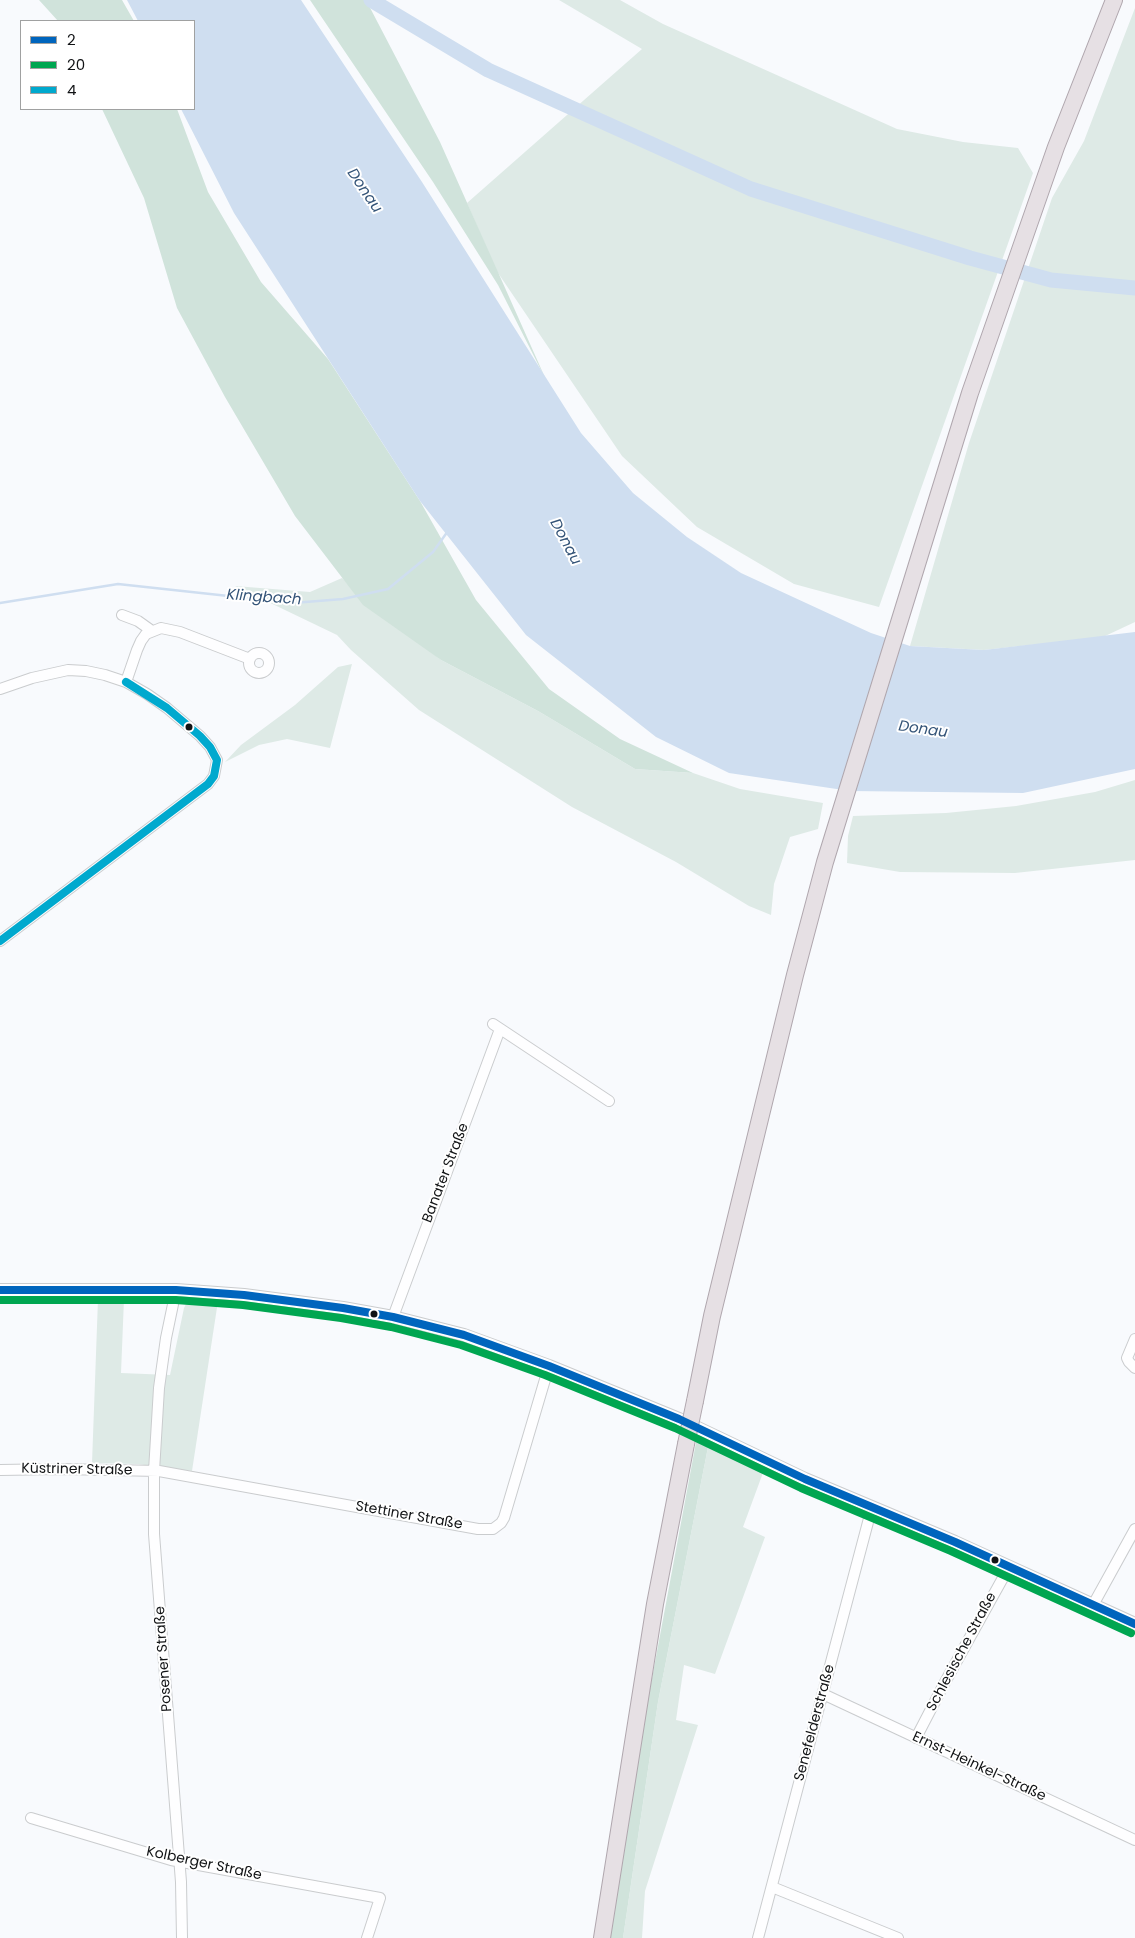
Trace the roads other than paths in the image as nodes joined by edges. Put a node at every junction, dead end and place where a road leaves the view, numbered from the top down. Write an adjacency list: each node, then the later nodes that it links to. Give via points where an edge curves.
1 (1114, 0): 30 (highway, bridge, via 1056,147 964,412 825,862 794,975 686,1444 655,1604)
2 (122, 615): 3 (street)
3 (152, 631): 4 (street, via 161,628 180,632); 5 (street, via 146,634 137,650)
4 (250, 659)
5 (126, 682): 6 (street, via 105,675 68,670); 7 (street, via 167,708 200,736 217,760 214,776 208,784)
6 (0, 689)
7 (0, 941)
8 (609, 1102): 11 (street, Banater Straße, via 496,1026)
9 (0, 1290): 10 (street)
10 (176, 1290): 11 (street, via 300,1302); 16 (street, Posener Straße, via 159,1388)
11 (393, 1317): 13 (street, via 464,1335)
12 (1135, 1338): 14 (street, via 1127,1358)
13 (549, 1366): 16 (street, Stettiner Straße, via 504,1518 493,1529 478,1529); 17 (street, via 680,1419 804,1479)
14 (1135, 1368)
15 (0, 1470): 16 (street, Küstriner Straße)
16 (154, 1471): 26 (street, Posener Straße, via 154,1534)
17 (872, 1507): 19 (street); 22 (street, Senefelderstraße)
18 (1135, 1529): 20 (street)
19 (1009, 1567): 20 (street); 23 (street, Schlesische Straße)
20 (1093, 1605): 21 (street)
21 (1135, 1624)
22 (823, 1694): 23 (street, Ernst-Heinkel-Straße); 27 (street, Senefelderstraße)
23 (916, 1738): 25 (street, Ernst-Heinkel-Straße)
24 (31, 1818): 26 (street, Kolberger Straße)
25 (1135, 1840)
26 (179, 1862): 28 (street, Posener Straße); 29 (street, Kolberger Straße, via 380,1898)
27 (772, 1887): 31 (street, Senefelderstraße); 32 (street)
28 (182, 1938)
29 (366, 1938)
30 (602, 1938)
31 (758, 1938)
32 (898, 1938)

